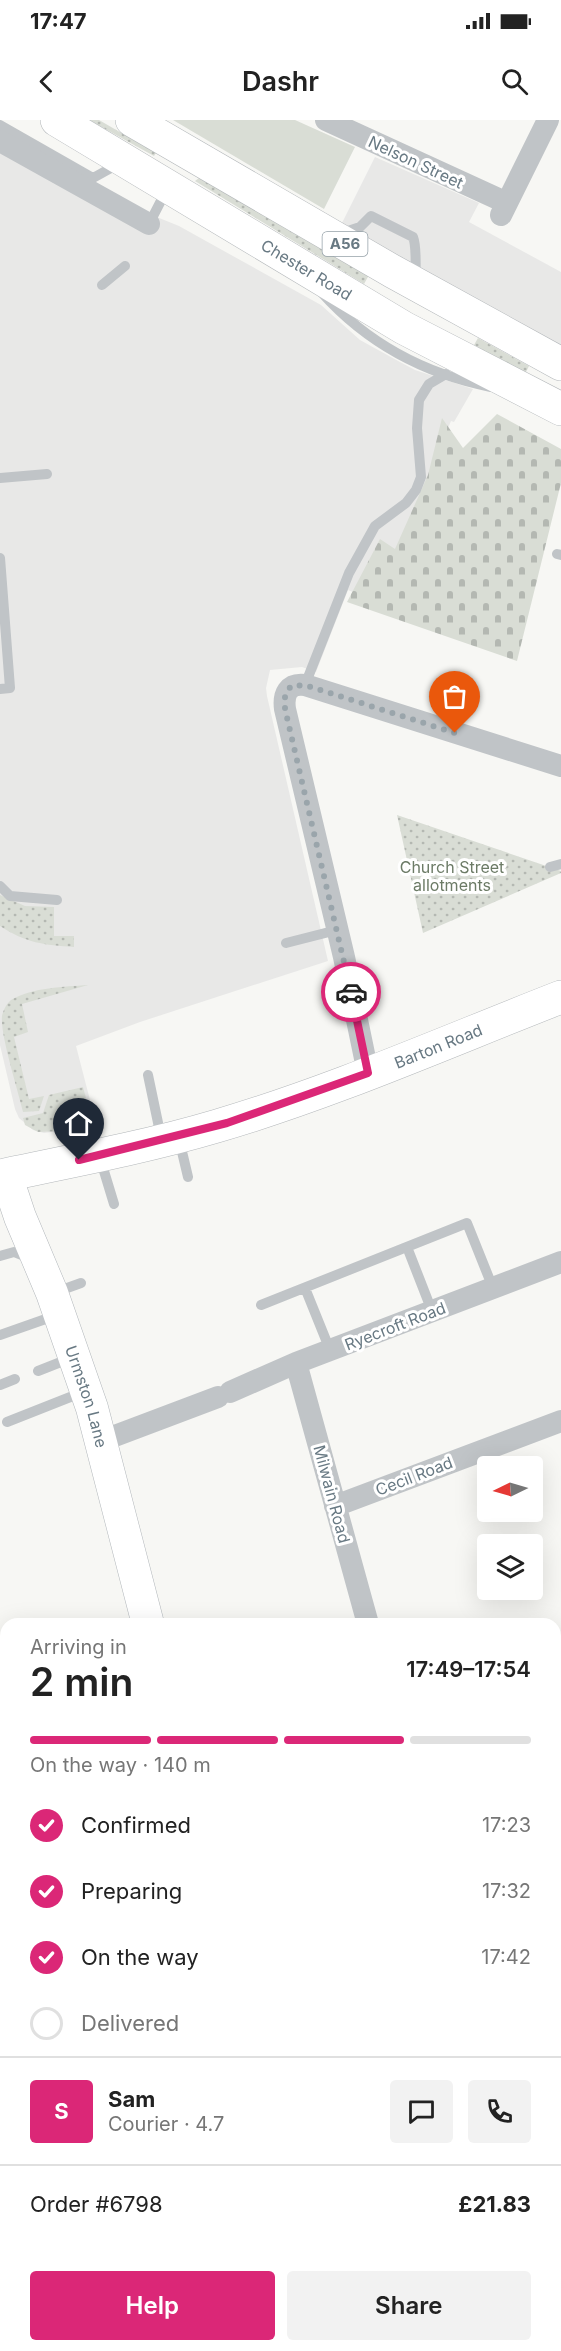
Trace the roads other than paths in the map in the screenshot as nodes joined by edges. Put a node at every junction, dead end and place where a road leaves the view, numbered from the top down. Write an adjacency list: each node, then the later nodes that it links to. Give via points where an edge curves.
1 (57, 120): 7 (main road, Chester Road / A56)
2 (132, 120): 10 (main road, A56)
3 (326, 120): 4 (street, Nelson Street, via 503,210)
4 (548, 120)
5 (0, 125): 7 (lane, via 93,178)
6 (0, 141): 9 (street)
7 (125, 160): 8 (main road, Chester Road / A56)
8 (169, 185): 9 (lane); 11 (main road, Chester Road / A56)
9 (149, 224)
10 (330, 236): 14 (main road, A56); 14 (lane, via 352,231 374,216 413,237)
11 (295, 264): 16 (lane, via 356,327 392,351); 17 (main road, Chester Road / A56, via 404,328)
12 (125, 266): 13 (lane)
13 (102, 285)
14 (418, 285): 15 (main road, A56)
15 (561, 364)
16 (446, 374): 17 (lane); 21 (lane, via 429,384 419,400 421,477 416,490 406,503 375,526 349,573)
17 (547, 402)
18 (47, 474): 19 (lane)
19 (0, 478)
20 (0, 558): 22 (lane, via 10,688)
21 (305, 685): 23 (street); 26 (street, via 287,689 285,709)
22 (0, 689)
23 (561, 766)
24 (0, 886): 25 (lane, via 10,896)
25 (57, 900)
26 (337, 930): 27 (lane); 29 (street)
27 (286, 944)
28 (561, 997): 29 (main road, Barton Road)
29 (368, 1073): 31 (main road, Barton Road, via 228,1128)
30 (148, 1075): 31 (lane)
31 (170, 1138): 32 (main road, Barton Road); 34 (lane)
32 (99, 1155): 33 (main road, Barton Road); 35 (lane)
33 (2, 1171): 39 (main road, Urmston Lane)
34 (188, 1177)
35 (114, 1204)
36 (407, 1247): 40 (lane); 41 (lane, via 468,1222); 44 (lane)
37 (0, 1256): 39 (lane, via 14,1252)
38 (561, 1262): 41 (street, Ryecroft Road)
39 (40, 1263): 42 (main road, Urmston Lane)
40 (305, 1288): 43 (lane); 46 (lane)
41 (493, 1288): 44 (street, Ryecroft Road)
42 (64, 1297): 45 (lane); 47 (main road, Urmston Lane)
43 (261, 1305)
44 (432, 1311): 46 (street, Ryecroft Road)
45 (0, 1335)
46 (330, 1350): 48 (street, Ryecroft Road)
47 (74, 1357): 49 (lane); 52 (main road, Urmston Lane)
48 (296, 1363): 55 (street, Ryecroft Road, via 112,1437); 56 (street, Milwain Road)
49 (38, 1371)
50 (15, 1379): 51 (lane)
51 (0, 1385)
52 (86, 1391): 54 (lane); 55 (main road, Urmston Lane)
53 (561, 1420): 56 (street, Cecil Road)
54 (7, 1422)
55 (100, 1438): 57 (main road, Urmston Lane)
56 (335, 1506): 58 (street, Milwain Road)
57 (146, 1618)
58 (366, 1618)

